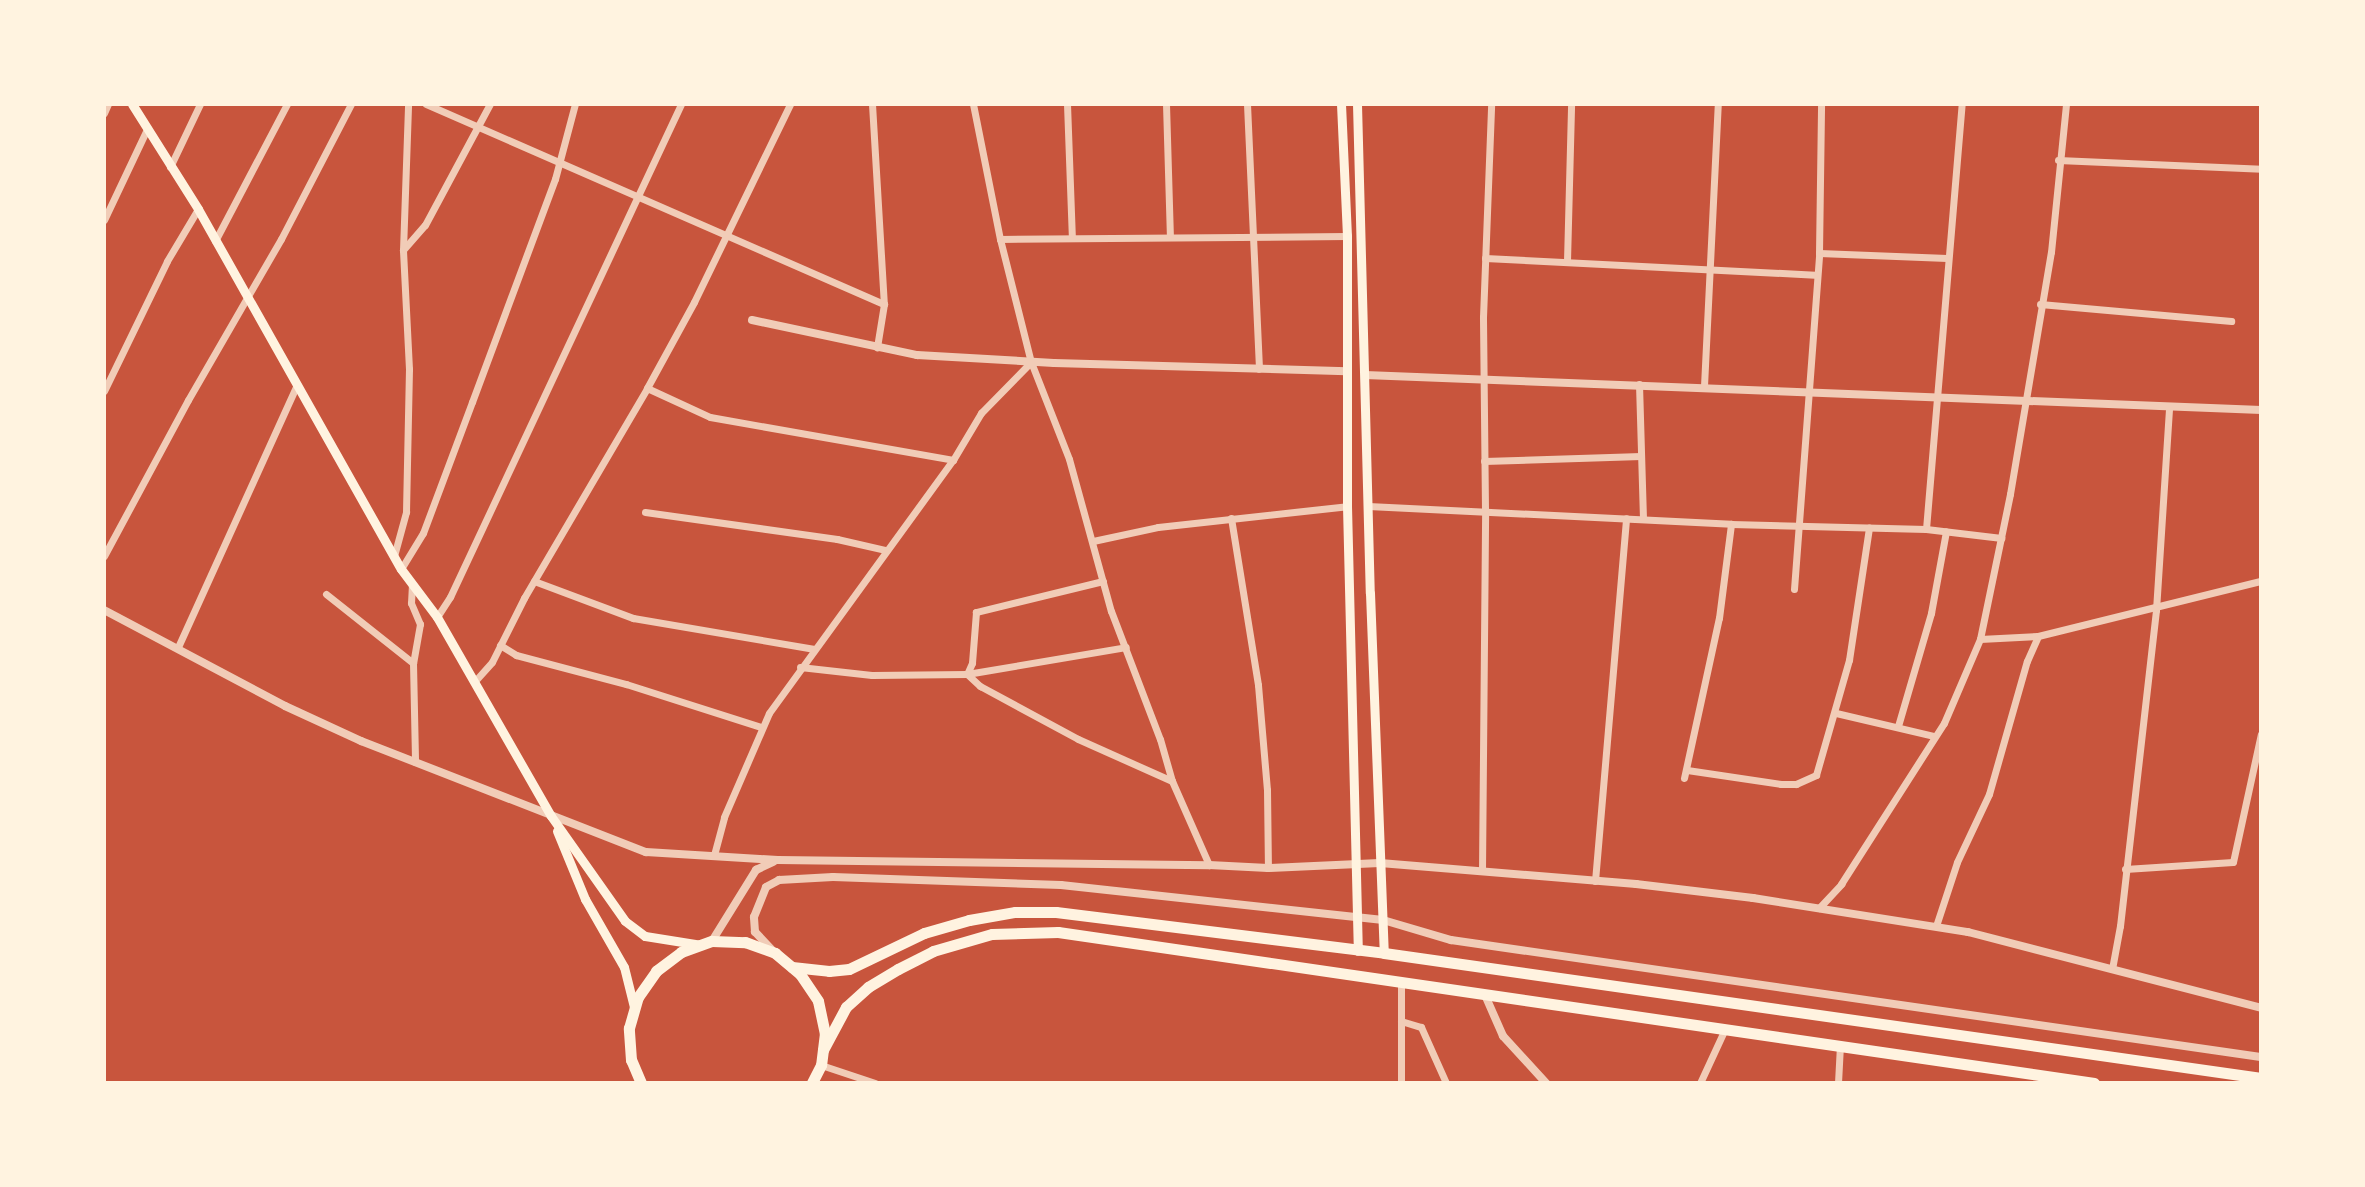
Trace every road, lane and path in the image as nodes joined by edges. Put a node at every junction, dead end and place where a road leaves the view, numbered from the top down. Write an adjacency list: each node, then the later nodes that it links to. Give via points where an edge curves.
1 (108, 104): 25 (street)
2 (132, 104): 27 (main road)
3 (200, 104): 30 (street)
4 (287, 104): 41 (street)
5 (351, 104): 49 (street)
6 (408, 104): 42 (street)
7 (426, 104): 26 (street)
8 (490, 104): 26 (street)
9 (575, 104): 28 (street)
10 (681, 104): 32 (street)
11 (790, 104): 35 (street)
12 (872, 104): 50 (street)
13 (973, 104): 40 (street)
14 (1067, 104): 39 (street)
15 (1166, 104): 36 (street)
16 (1247, 104): 37 (street)
17 (1341, 104): 38 (main road)
18 (1357, 104): 58 (main road)
19 (1491, 104): 44 (street)
20 (1571, 104): 46 (street)
21 (1718, 104): 47 (street)
22 (1821, 104): 43 (street)
23 (1962, 104): 45 (street)
24 (2066, 104): 29 (street)
25 (104, 113)
26 (477, 126): 28 (street); 42 (street, via 425,225)
27 (147, 129): 30 (main road); 34 (street)
28 (560, 160): 32 (street); 90 (street, via 423,533)
29 (2058, 160): 31 (street); 51 (street, via 2051,252)
30 (170, 168): 33 (main road)
31 (2261, 169)
32 (639, 197): 35 (street); 99 (street)
33 (198, 209): 41 (main road); 65 (street)
34 (104, 220)
35 (725, 235): 50 (street); 63 (street)
36 (1170, 236): 37 (street); 39 (street)
37 (1255, 236): 38 (street); 56 (street)
38 (1347, 236): 57 (main road)
39 (1072, 238): 40 (street)
40 (1000, 239): 55 (street)
41 (215, 241): 49 (main road)
42 (403, 250): 89 (street, via 409,369 406,512)
43 (1819, 253): 45 (street); 48 (street)
44 (1485, 258): 46 (street); 59 (street)
45 (1947, 258): 66 (street)
46 (1567, 261): 47 (street)
47 (1713, 268): 48 (street); 61 (street)
48 (1815, 275): 64 (street)
49 (245, 298): 62 (main road); 88 (street)
50 (884, 304): 54 (street)
51 (2040, 304): 53 (street); 67 (street)
52 (752, 320): 54 (street)
53 (2231, 321)
54 (877, 347): 55 (street, via 917,355)
55 (1031, 362): 56 (street); 71 (street, via 981,413); 86 (street, via 1069,459)
56 (1259, 369): 57 (street)
57 (1347, 371): 73 (main road)
58 (1365, 375): 59 (street); 74 (main road)
59 (1483, 380): 60 (street); 72 (street)
60 (1639, 384): 61 (street); 70 (street)
61 (1704, 386): 64 (street)
62 (296, 387): 89 (main road); 103 (street)
63 (647, 388): 71 (street, via 710,417); 91 (street)
64 (1809, 390): 66 (street); 81 (street)
65 (104, 391)
66 (1937, 395): 67 (street); 83 (street)
67 (2025, 403): 68 (street); 85 (street)
68 (2169, 407): 69 (street); 98 (street)
69 (2261, 410)
70 (1641, 456): 72 (street); 79 (street)
71 (953, 460): 87 (street)
72 (1484, 461): 75 (street)
73 (1347, 506): 77 (street); 121 (main road)
74 (1368, 506): 75 (street); 120 (main road)
75 (1485, 510): 78 (street); 125 (street)
76 (645, 512): 87 (street)
77 (1231, 518): 86 (street); 123 (street, via 1258,685)
78 (1626, 518): 79 (street); 126 (street)
79 (1643, 519): 80 (street)
80 (1731, 524): 81 (street); 110 (street, via 1719,618 1686,774 1781,784 1806,781 1816,775)
81 (1798, 525): 82 (street); 95 (street)
82 (1869, 527): 83 (street); 110 (street)
83 (1926, 529): 84 (street)
84 (1946, 531): 85 (street); 111 (street, via 1931,613)
85 (2001, 538): 101 (street)
86 (1093, 541): 92 (street)
87 (885, 550): 105 (street)
88 (104, 556)
89 (394, 556): 90 (main road)
90 (401, 569): 94 (main road)
91 (534, 581): 102 (street); 105 (street, via 633,618)
92 (1103, 581): 104 (street); 108 (street, via 976,612)
93 (2261, 581): 98 (street)
94 (412, 584): 99 (main road); 106 (street, via 411,603 420,624)
95 (1794, 589)
96 (326, 594): 106 (street)
97 (104, 610): 103 (street)
98 (2156, 610): 100 (street); 124 (street)
99 (437, 617): 109 (main road)
100 (2038, 636): 101 (street); 130 (street, via 1989,794 1957,862)
101 (1980, 639): 114 (street)
102 (500, 645): 109 (street); 112 (street, via 516,655)
103 (178, 647): 115 (street, via 285,706)
104 (1126, 647): 108 (street); 116 (street)
105 (814, 649): 107 (street)
106 (413, 663): 115 (street)
107 (800, 667): 108 (street, via 872,675); 112 (street)
108 (967, 674): 116 (street, via 1078,739)
109 (475, 681): 117 (main road)
110 (1836, 713): 111 (street)
111 (1898, 726): 114 (street)
112 (761, 727): 118 (street)
113 (2261, 734): 124 (street, via 2233,862)
114 (1934, 736): 127 (street, via 1841,884)
115 (415, 762): 117 (street)
116 (1172, 781): 122 (street)
117 (551, 816): 118 (street, via 646,852); 131 (main road, via 625,921 645,936); 140 (main road, via 585,899 624,967)
118 (714, 855): 119 (street)
119 (778, 860): 122 (street); 131 (street, via 756,870)
120 (1380, 863): 121 (street); 125 (street); 129 (main road)
121 (1358, 864): 123 (street); 128 (main road)
122 (1209, 865): 123 (street)
123 (1268, 868)
124 (2125, 869): 136 (street)
125 (1482, 871): 126 (street)
126 (1595, 881): 127 (street)
127 (1819, 908): 130 (street)
128 (1357, 918): 129 (street); 132 (main road); 133 (street, via 1061,885 797,878 766,887 759,901 755,932)
129 (1383, 920): 134 (main road); 145 (street, via 1466,942)
130 (1936, 926): 136 (street)
131 (707, 943): 133 (highway, via 745,942); 140 (highway, via 681,952 656,971)
132 (1358, 951): 134 (highway); 135 (highway, via 1056,912 1015,912 924,933 849,969)
133 (775, 953): 135 (highway)
134 (1384, 953): 147 (highway)
135 (792, 967): 144 (highway, via 818,1001)
136 (2112, 969): 139 (street)
137 (1401, 982): 138 (highway); 141 (street); 144 (highway, via 1058,932 992,934 933,951 868,987 846,1007)
138 (1485, 995): 142 (highway); 153 (street, via 1503,1036)
139 (2261, 1008)
140 (634, 1011): 148 (highway, via 631,1060)
141 (1401, 1021): 151 (street); 152 (street, via 1421,1027)
142 (1725, 1029): 143 (highway); 154 (street)
143 (1840, 1047): 155 (street); 156 (highway)
144 (823, 1050): 146 (highway)
145 (2261, 1057)
146 (821, 1065): 149 (highway); 150 (street)
147 (2261, 1078)
148 (640, 1082)
149 (812, 1083)
150 (875, 1083)
151 (1401, 1083)
152 (1446, 1083)
153 (1546, 1083)
154 (1700, 1083)
155 (1838, 1083)
156 (2094, 1083)

